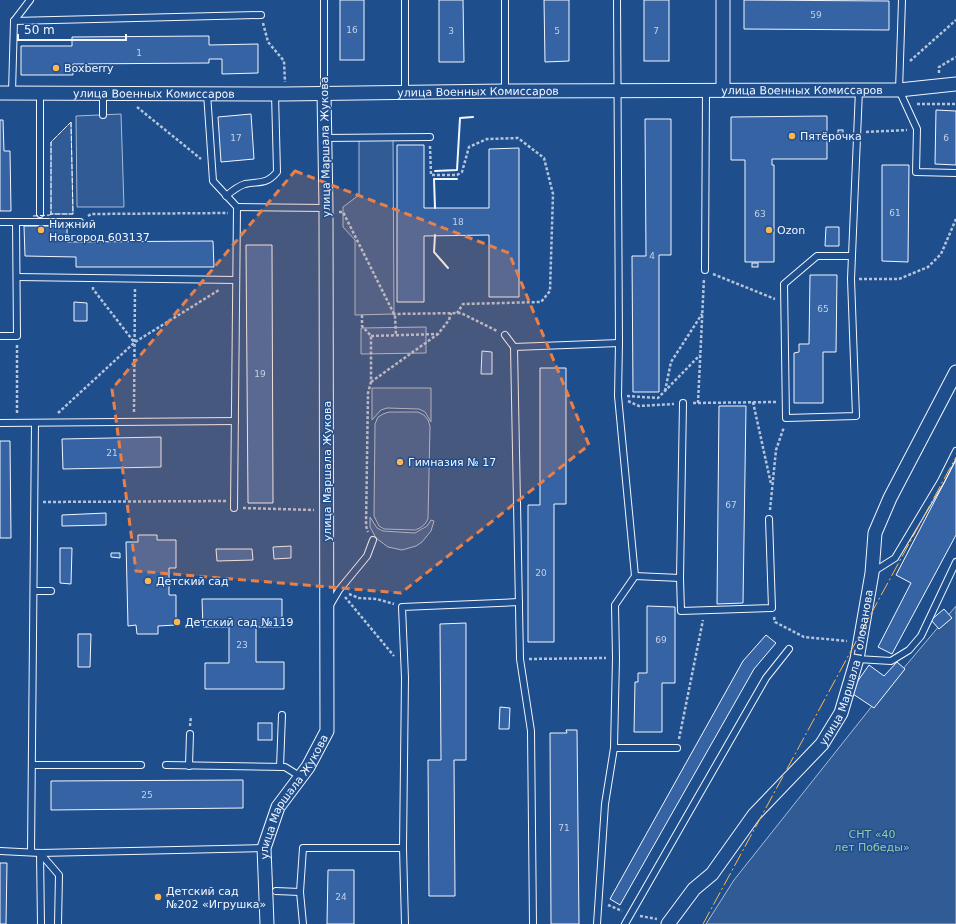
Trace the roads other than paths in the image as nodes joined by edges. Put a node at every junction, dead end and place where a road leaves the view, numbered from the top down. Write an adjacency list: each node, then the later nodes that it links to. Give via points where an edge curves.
1 (30, 0): 9 (lane)
2 (324, 0): 23 (lane, улица Маршала Жукова)
3 (404, 0): 17 (lane)
4 (505, 0): 14 (lane)
5 (617, 0): 15 (lane)
6 (723, 0): 11 (street)
7 (902, 0): 13 (lane)
8 (261, 15): 9 (lane)
9 (14, 21): 18 (lane)
10 (956, 84): 13 (street, улица Военных Комиссаров)
11 (723, 90): 12 (street, улица Военных Комиссаров); 16 (street, улица Военных Комиссаров)
12 (859, 90): 13 (street, улица Военных Комиссаров); 35 (lane)
13 (899, 90): 27 (lane, via 916,129 916,172)
14 (505, 91): 15 (street, улица Военных Комиссаров); 17 (street, улица Военных Комиссаров)
15 (619, 91): 16 (street, улица Военных Комиссаров); 41 (lane)
16 (706, 91): 36 (lane)
17 (405, 92): 23 (street, улица Военных Комиссаров)
18 (6, 93): 19 (street, улица Военных Комиссаров)
19 (40, 93): 20 (street, улица Военных Комиссаров); 31 (lane)
20 (103, 93): 21 (street, улица Военных Комиссаров); 24 (lane)
21 (207, 93): 22 (street, улица Военных Комиссаров); 28 (lane, via 213,181)
22 (280, 94): 23 (street, улица Военных Комиссаров); 28 (lane, via 277,172 271,179 244,184)
23 (324, 94): 26 (street, улица Маршала Жукова)
24 (103, 115)
25 (430, 137): 26 (lane)
26 (325, 138): 30 (street, улица Маршала Жукова)
27 (956, 173)
28 (226, 196): 29 (lane)
29 (237, 210): 30 (lane); 38 (lane)
30 (326, 210): 59 (street, улица Маршала Жукова)
31 (40, 214)
32 (0, 222): 33 (lane)
33 (16, 222): 34 (lane); 37 (lane)
34 (80, 222)
35 (852, 256): 35 (lane, via 817,256 784,284 786,418 856,416)
36 (705, 270)
37 (17, 277): 38 (lane); 40 (lane, via 17,336)
38 (236, 280): 45 (lane)
39 (505, 335): 42 (lane)
40 (0, 336)
41 (619, 343): 42 (lane); 54 (lane, via 618,396)
42 (514, 347): 58 (lane)
43 (956, 372): 53 (street, улица Маршала Голованова, via 890,498 875,533)
44 (683, 403): 55 (lane)
45 (235, 421): 46 (lane); 49 (lane)
46 (35, 423): 47 (lane); 57 (lane)
47 (0, 424)
48 (956, 451): 53 (lane, via 895,558)
49 (234, 508)
50 (769, 519): 55 (lane, via 772,608 681,611)
51 (373, 540): 59 (lane, via 367,556)
52 (956, 562): 61 (lane, via 921,636 909,650 891,661)
53 (872, 573): 61 (street, улица Маршала Голованова)
54 (635, 576): 55 (lane); 64 (lane, via 615,605)
55 (680, 578)
56 (51, 590): 57 (lane)
57 (34, 591): 66 (lane)
58 (518, 602): 73 (lane, via 402,606 405,678); 85 (lane, via 520,659 531,731)
59 (327, 610): 71 (street, улица Маршала Жукова, via 327,731)
60 (789, 649): 87 (lane, via 766,678)
61 (857, 659): 79 (street, улица Маршала Голованова, via 841,713 822,744 754,815 712,874 694,889)
62 (282, 715): 70 (lane)
63 (190, 734): 69 (lane)
64 (614, 748): 65 (lane); 86 (lane, via 605,804)
65 (677, 748)
66 (32, 765): 67 (lane); 75 (lane)
67 (142, 765)
68 (166, 765): 69 (lane)
69 (189, 766): 70 (lane)
70 (280, 767): 71 (lane, via 285,767)
71 (300, 777): 72 (street, улица Маршала Жукова, via 278,807)
72 (264, 848): 76 (lane); 82 (street, улица Маршала Жукова)
73 (403, 848): 78 (lane, via 303,848); 84 (lane)
74 (0, 850): 75 (lane)
75 (31, 852): 76 (lane)
76 (40, 853): 80 (lane); 81 (lane, via 59,875)
77 (276, 891): 78 (lane)
78 (300, 892): 83 (lane)
79 (669, 923)
80 (41, 924)
81 (58, 924)
82 (267, 924)
83 (303, 924)
84 (405, 924)
85 (533, 924)
86 (597, 924)
87 (625, 924)

